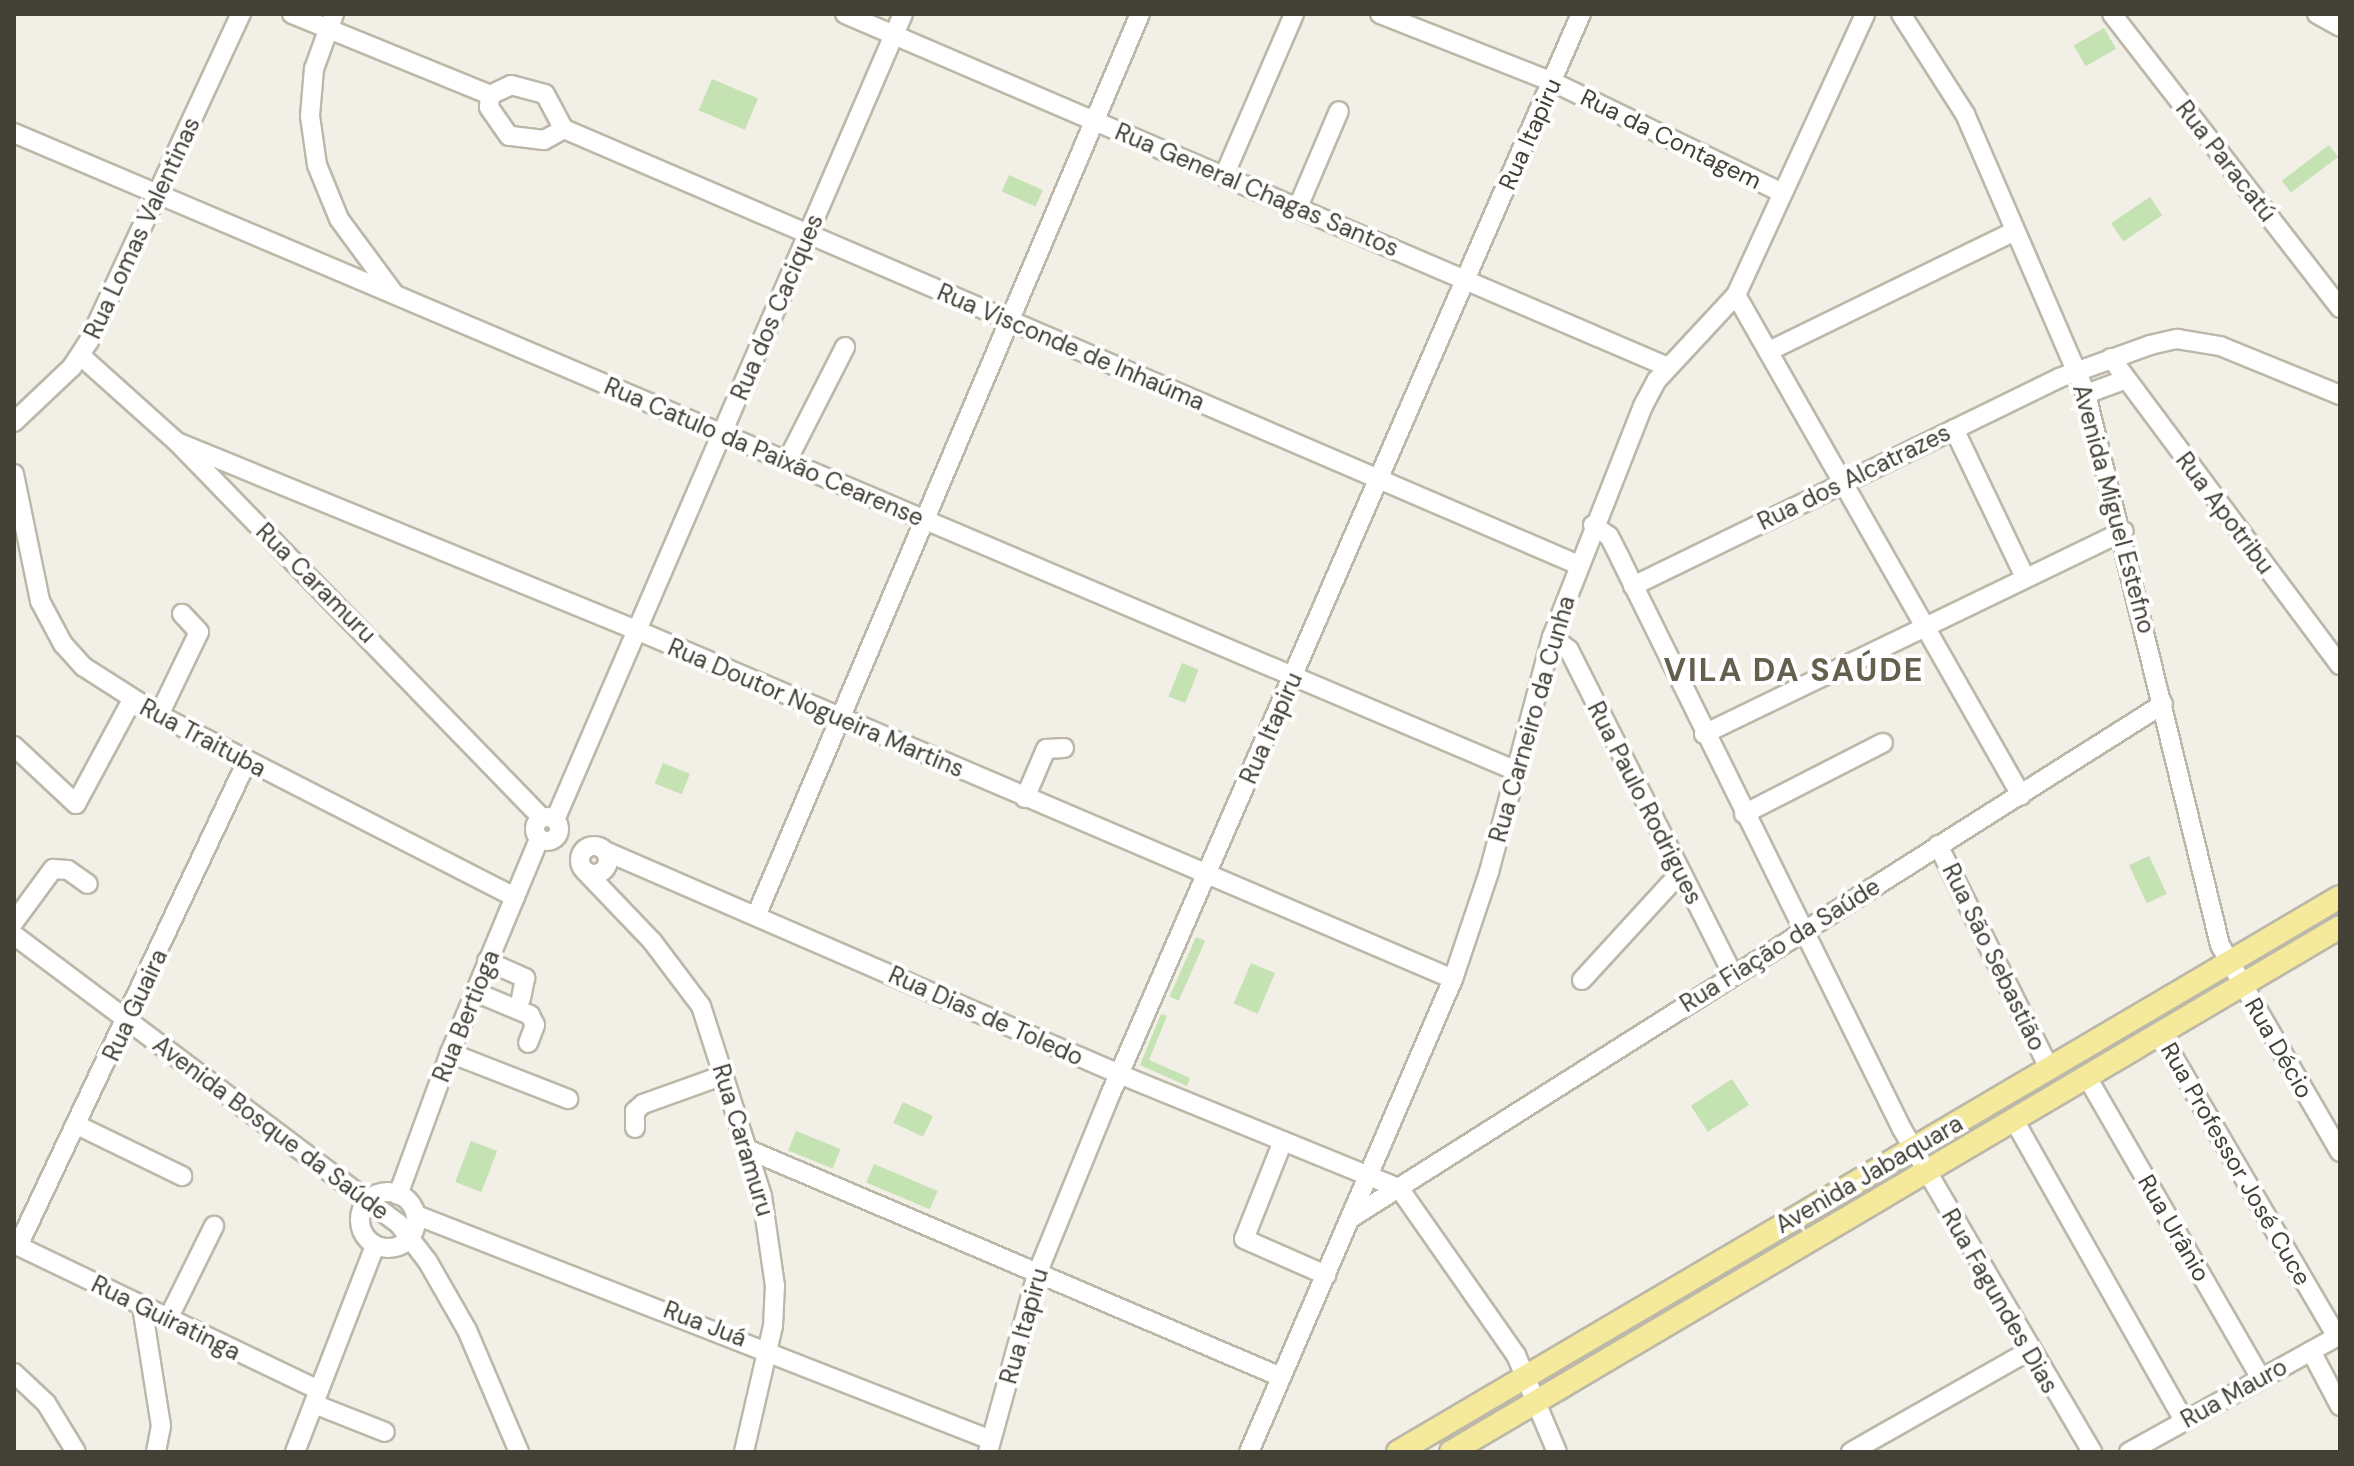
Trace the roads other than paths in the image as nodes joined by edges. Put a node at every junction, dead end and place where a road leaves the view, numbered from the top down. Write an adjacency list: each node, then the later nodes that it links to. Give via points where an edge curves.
1 (241, 14): 24 (street, Rua Lomas Valentinas)
2 (292, 14): 13 (street)
3 (845, 14): 15 (street, Rua General Chagas Santos)
4 (903, 14): 15 (street, Rua dos Caciques)
5 (1140, 14): 19 (street)
6 (1294, 14): 22 (street)
7 (1380, 14): 16 (street, Rua da Contagem)
8 (1581, 14): 16 (street, Rua Itapiru)
9 (1865, 14): 23 (street, Rua Carneiro da Cunha)
10 (1901, 14): 26 (street, Avenida Miguel Estefno, via 1952,88)
11 (2112, 14): 31 (street, Rua Paracatú)
12 (2319, 14): 14 (street)
13 (330, 21): 17 (street); 29 (street, via 311,92 317,165 339,219)
14 (2340, 27)
15 (894, 35): 19 (street, Rua General Chagas Santos); 27 (street, Rua dos Caciques)
16 (1553, 82): 23 (street, Rua da Contagem); 28 (street, Rua Itapiru)
17 (490, 95): 20 (street, via 499,88 528,86 554,106); 20 (street, via 495,122 509,136 544,140)
18 (1339, 111): 25 (street)
19 (1093, 120): 22 (street, Rua General Chagas Santos); 32 (street)
20 (564, 129): 27 (street, Rua Visconde de Inhaúma)
21 (14, 133): 24 (street, Rua Catulo da Paixão Cearense)
22 (1224, 176): 25 (street, Rua General Chagas Santos)
23 (1783, 193): 30 (street, Rua Carneiro da Cunha)
24 (158, 195): 29 (street, Rua Catulo da Paixão Cearense); 35 (street, Rua Lomas Valentinas)
25 (1298, 207): 28 (street, Rua General Chagas Santos)
26 (2015, 231): 34 (street); 38 (street, Avenida Miguel Estefno)
27 (807, 235): 32 (street, Rua Visconde de Inhaúma); 44 (street, Rua dos Caciques)
28 (1466, 279): 37 (street, Rua General Chagas Santos); 48 (street, Rua Itapiru)
29 (395, 295): 44 (street, Rua Catulo da Paixão Cearense)
30 (1736, 295): 34 (street); 37 (street, Rua Carneiro da Cunha)
31 (2340, 308)
32 (1007, 320): 48 (street, Rua Visconde de Inhaúma); 50 (street)
33 (845, 347): 46 (street)
34 (1769, 351): 49 (street)
35 (81, 356): 42 (street, Rua Lomas Valentinas); 45 (street, Rua Caramuru)
36 (2111, 358): 38 (street, Rua dos Alcatrazes); 39 (street, Rua Apotribu); 41 (street, Rua dos Alcatrazes, via 2177,339 2199,340)
37 (1668, 367): 51 (street, Rua Carneiro da Cunha, via 1643,406)
38 (2077, 371): 40 (street, Avenida Miguel Estefno); 43 (street, Rua dos Alcatrazes)
39 (2124, 380): 40 (street); 60 (street, Rua Apotribu)
40 (2086, 394): 52 (street, Avenida Miguel Estefno)
41 (2340, 395)
42 (14, 422)
43 (1954, 429): 49 (street, Rua dos Alcatrazes); 54 (street)
44 (722, 434): 46 (street, Rua Catulo da Paixão Cearense); 58 (street, Rua dos Caciques)
45 (177, 442): 58 (street, Rua Doutor Nogueira Martins); 75 (street, Rua Caramuru)
46 (787, 461): 50 (street, Rua Catulo da Paixão Cearense)
47 (14, 474): 62 (street, Rua Traituba, via 32,577 52,627 84,667)
48 (1380, 479): 53 (street, Rua Visconde de Inhaúma); 61 (street, Rua Itapiru)
49 (1845, 481): 55 (street, Rua dos Alcatrazes); 57 (street)
50 (923, 519): 61 (street, Rua Catulo da Paixão Cearense); 65 (street)
51 (1593, 525): 53 (street, Rua Carneiro da Cunha); 55 (street, Rua Fagundes Dias, via 1609,536)
52 (2123, 531): 54 (street); 63 (street, Avenida Miguel Estefno)
53 (1579, 565): 59 (street, Rua Carneiro da Cunha)
54 (2024, 575): 57 (street)
55 (1633, 586): 66 (street, Rua Fagundes Dias)
56 (182, 614): 64 (street, via 197,626 199,636)
57 (1927, 623): 66 (street); 72 (street)
58 (641, 632): 65 (street, Rua Doutor Nogueira Martins); 75 (street, Rua dos Caciques)
59 (1552, 637): 71 (street, Rua Carneiro da Cunha); 79 (street, Rua Paulo Rodrigues, via 1569,650)
60 (2340, 665)
61 (1293, 677): 71 (street, Rua Catulo da Paixão Cearense); 80 (street, Rua Itapiru)
62 (132, 700): 64 (street, Rua Traituba); 68 (street, via 76,804)
63 (2163, 704): 72 (street, Rua Fiação da Saúde); 90 (street, Avenida Miguel Estefno, via 2220,945)
64 (159, 715): 70 (street, Rua Traituba)
65 (839, 721): 73 (street, Rua Doutor Nogueira Martins); 84 (street)
66 (1704, 734): 74 (street, Rua Fagundes Dias)
67 (1883, 743): 74 (street)
68 (14, 746)
69 (1064, 748): 73 (street, via 1046,749)
70 (247, 761): 82 (street, Rua Traituba); 97 (street, Rua Guaira)
71 (1514, 770): 92 (street, Rua Carneiro da Cunha, via 1489,872)
72 (2021, 795): 76 (street, Rua Fiação da Saúde)
73 (1025, 798): 80 (street, Rua Doutor Nogueira Martins)
74 (1744, 814): 87 (street, Rua Fagundes Dias)
75 (550, 829): 77 (street, Rua Dias de Toledo); 78 (street, Rua Caramuru); 82 (street, Rua Bertioga)
76 (1938, 845): 87 (street, Rua Fiação da Saúde); 101 (street, Rua São Sebastião)
77 (600, 849): 78 (street, via 604,870); 84 (street, Rua Dias de Toledo)
78 (582, 868): 103 (street, Rua Caramuru, via 692,991)
79 (1680, 873): 91 (street, Rua Paulo Rodrigues); 93 (street)
80 (1207, 875): 92 (street, Rua Doutor Nogueira Martins); 102 (street, Rua Itapiru)
81 (88, 884): 85 (street, via 68,870 53,869)
82 (515, 897): 89 (street, Rua Bertioga)
83 (2340, 897): 90 (main road, Avenida Jabaquara)
84 (756, 916): 102 (street, Rua Dias de Toledo)
85 (14, 922)
86 (2340, 927): 94 (main road, Avenida Jabaquara)
87 (1801, 931): 91 (street, Rua Fiação da Saúde); 111 (street, Rua Fagundes Dias)
88 (14, 935): 97 (street, Avenida Bosque da Saúde)
89 (487, 961): 95 (street, Rua Bertioga); 96 (street, via 525,978)
90 (2229, 962): 94 (street, Avenida Miguel Estefno); 101 (main road, Avenida Jabaquara)
91 (1733, 974): 116 (street, Rua Fiação da Saúde)
92 (1453, 979): 113 (street, Rua Carneiro da Cunha)
93 (1582, 980)
94 (2242, 985): 98 (main road, Avenida Jabaquara); 110 (street, Rua Décio)
95 (475, 992): 99 (street, via 533,1018); 100 (street, Rua Bertioga)
96 (521, 999)
97 (129, 1022): 107 (street, Rua Guaira); 118 (street, Avenida Bosque da Saúde)
98 (2160, 1034): 104 (main road, Avenida Jabaquara); 129 (street, Rua Professor José Cuce)
99 (528, 1043)
100 (450, 1053): 105 (street); 117 (street, Rua Bertioga)
101 (2049, 1068): 111 (main road, Avenida Jabaquara)
102 (1119, 1074): 109 (street, Rua Dias de Toledo); 125 (street, Rua Itapiru)
103 (724, 1075): 108 (street, via 643,1104 635,1111); 112 (street, Rua Caramuru)
104 (2087, 1077): 106 (main road, Avenida Jabaquara); 136 (street, Rua Urânio)
105 (568, 1099)
106 (2014, 1120): 114 (main road, Avenida Jabaquara); 140 (street)
107 (77, 1125): 115 (street); 123 (street, Rua Guaira)
108 (635, 1128)
109 (1283, 1141): 113 (street, Rua Dias de Toledo); 126 (street, via 1244,1239)
110 (2338, 1146)
111 (1912, 1148): 114 (street, Rua Fagundes Dias); 134 (main road, Avenida Jabaquara)
112 (747, 1149): 125 (street); 130 (street, Rua Caramuru, via 772,1251)
113 (1373, 1168): 116 (street, Rua Dias de Toledo); 120 (street, Rua Carneiro da Cunha)
114 (1926, 1172): 131 (street, Rua Fagundes Dias); 138 (main road, Avenida Jabaquara)
115 (182, 1176)
116 (1394, 1185): 120 (street, Rua Fiação da Saúde); 134 (street)
117 (398, 1195): 118 (street, via 384,1192); 119 (street)
118 (369, 1199): 122 (street, Avenida Bosque da Saúde); 124 (street, via 359,1222)
119 (416, 1215): 122 (street); 130 (street, Rua Juá)
120 (1351, 1218): 126 (street, Rua Carneiro da Cunha)
121 (214, 1226): 128 (street)
122 (411, 1237): 124 (street, via 394,1247); 146 (street, Avenida Bosque da Saúde, via 467,1330)
123 (16, 1245): 127 (street, Rua Guiratinga)
124 (375, 1246): 137 (street)
125 (1037, 1274): 135 (street); 142 (street, Rua Itapiru)
126 (1326, 1275): 135 (street, Rua Carneiro da Cunha)
127 (142, 1306): 128 (street, Rua Guiratinga); 144 (street, via 161,1426)
128 (168, 1319): 137 (street, Rua Guiratinga)
129 (2338, 1336): 132 (street, Rua Mauro)
130 (770, 1350): 142 (street, Rua Juá); 147 (street, Rua Caramuru)
131 (2029, 1351): 152 (street); 153 (street, Rua Fagundes Dias)
132 (2311, 1351): 136 (street, Rua Mauro); 139 (street)
133 (14, 1373): 143 (street, via 46,1403)
134 (1526, 1375): 138 (street); 149 (main road, Avenida Jabaquara)
135 (1281, 1377): 148 (street, Rua Carneiro da Cunha)
136 (2261, 1378): 140 (street, Rua Mauro)
137 (317, 1397): 141 (street, Rua Guiratinga); 145 (street)
138 (1534, 1403): 150 (main road, Avenida Jabaquara); 151 (street)
139 (2340, 1406)
140 (2184, 1421): 154 (street, Rua Mauro)
141 (385, 1432)
142 (990, 1446)
143 (76, 1452)
144 (156, 1452)
145 (295, 1452)
146 (519, 1452)
147 (744, 1452)
148 (1249, 1452)
149 (1398, 1452)
150 (1451, 1452)
151 (1557, 1452)
152 (1851, 1452)
153 (2092, 1452)
154 (2129, 1452)

